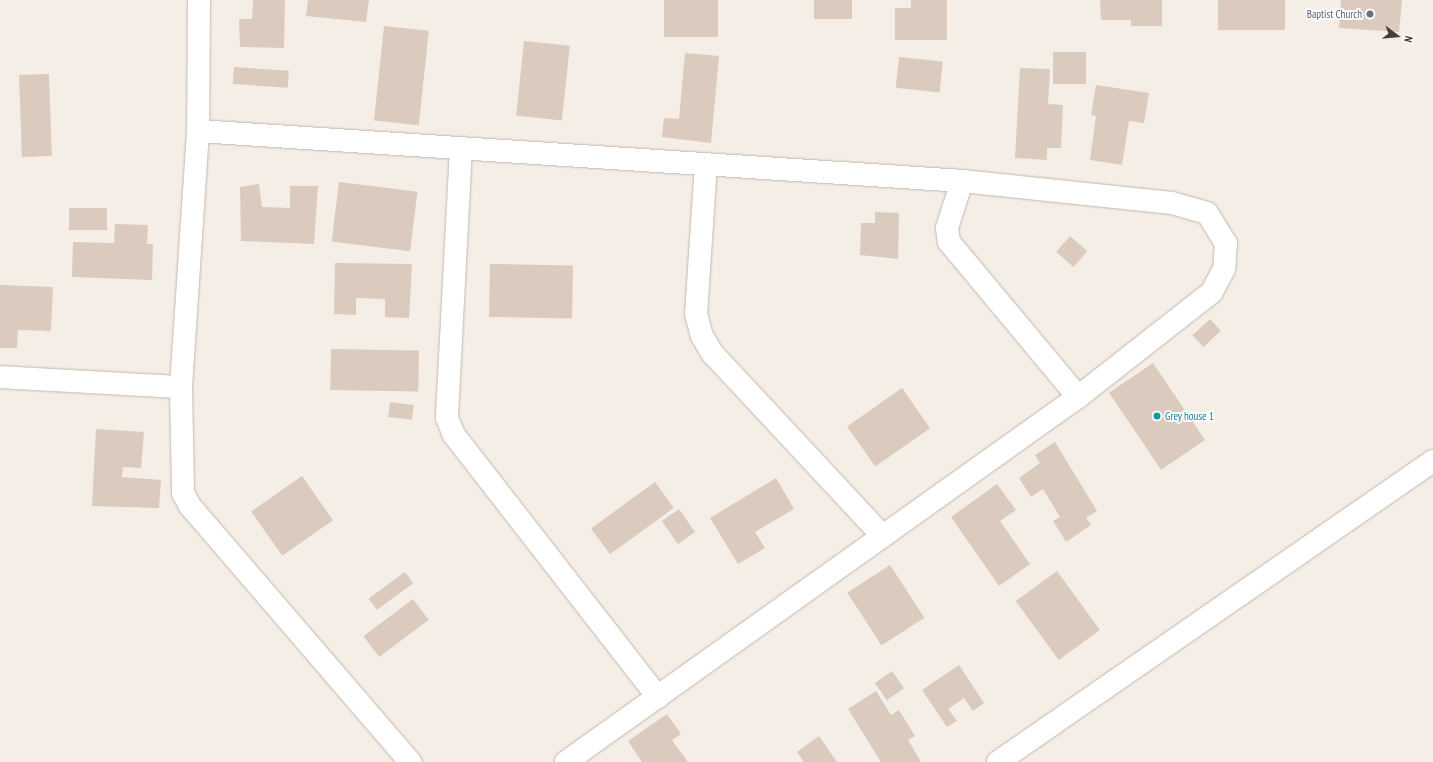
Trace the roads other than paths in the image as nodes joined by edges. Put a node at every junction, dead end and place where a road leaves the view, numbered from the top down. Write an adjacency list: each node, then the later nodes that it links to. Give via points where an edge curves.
1 (199, 0): 2 (street)
2 (198, 131): 3 (street); 7 (street)
3 (461, 148): 4 (street); 11 (street, via 447,418 454,435)
4 (706, 164): 5 (street); 10 (street, via 696,314 702,336 713,354)
5 (962, 181): 8 (street, via 947,228 949,242); 8 (street, via 1172,204 1207,213 1226,243 1224,269 1212,292)
6 (0, 377): 7 (street)
7 (181, 387): 12 (street, via 183,493 190,506)
8 (1078, 397): 10 (street)
9 (1433, 461): 14 (street)
10 (882, 536): 11 (street)
11 (658, 697): 13 (street)
12 (410, 762)
13 (566, 762)
14 (998, 762)

